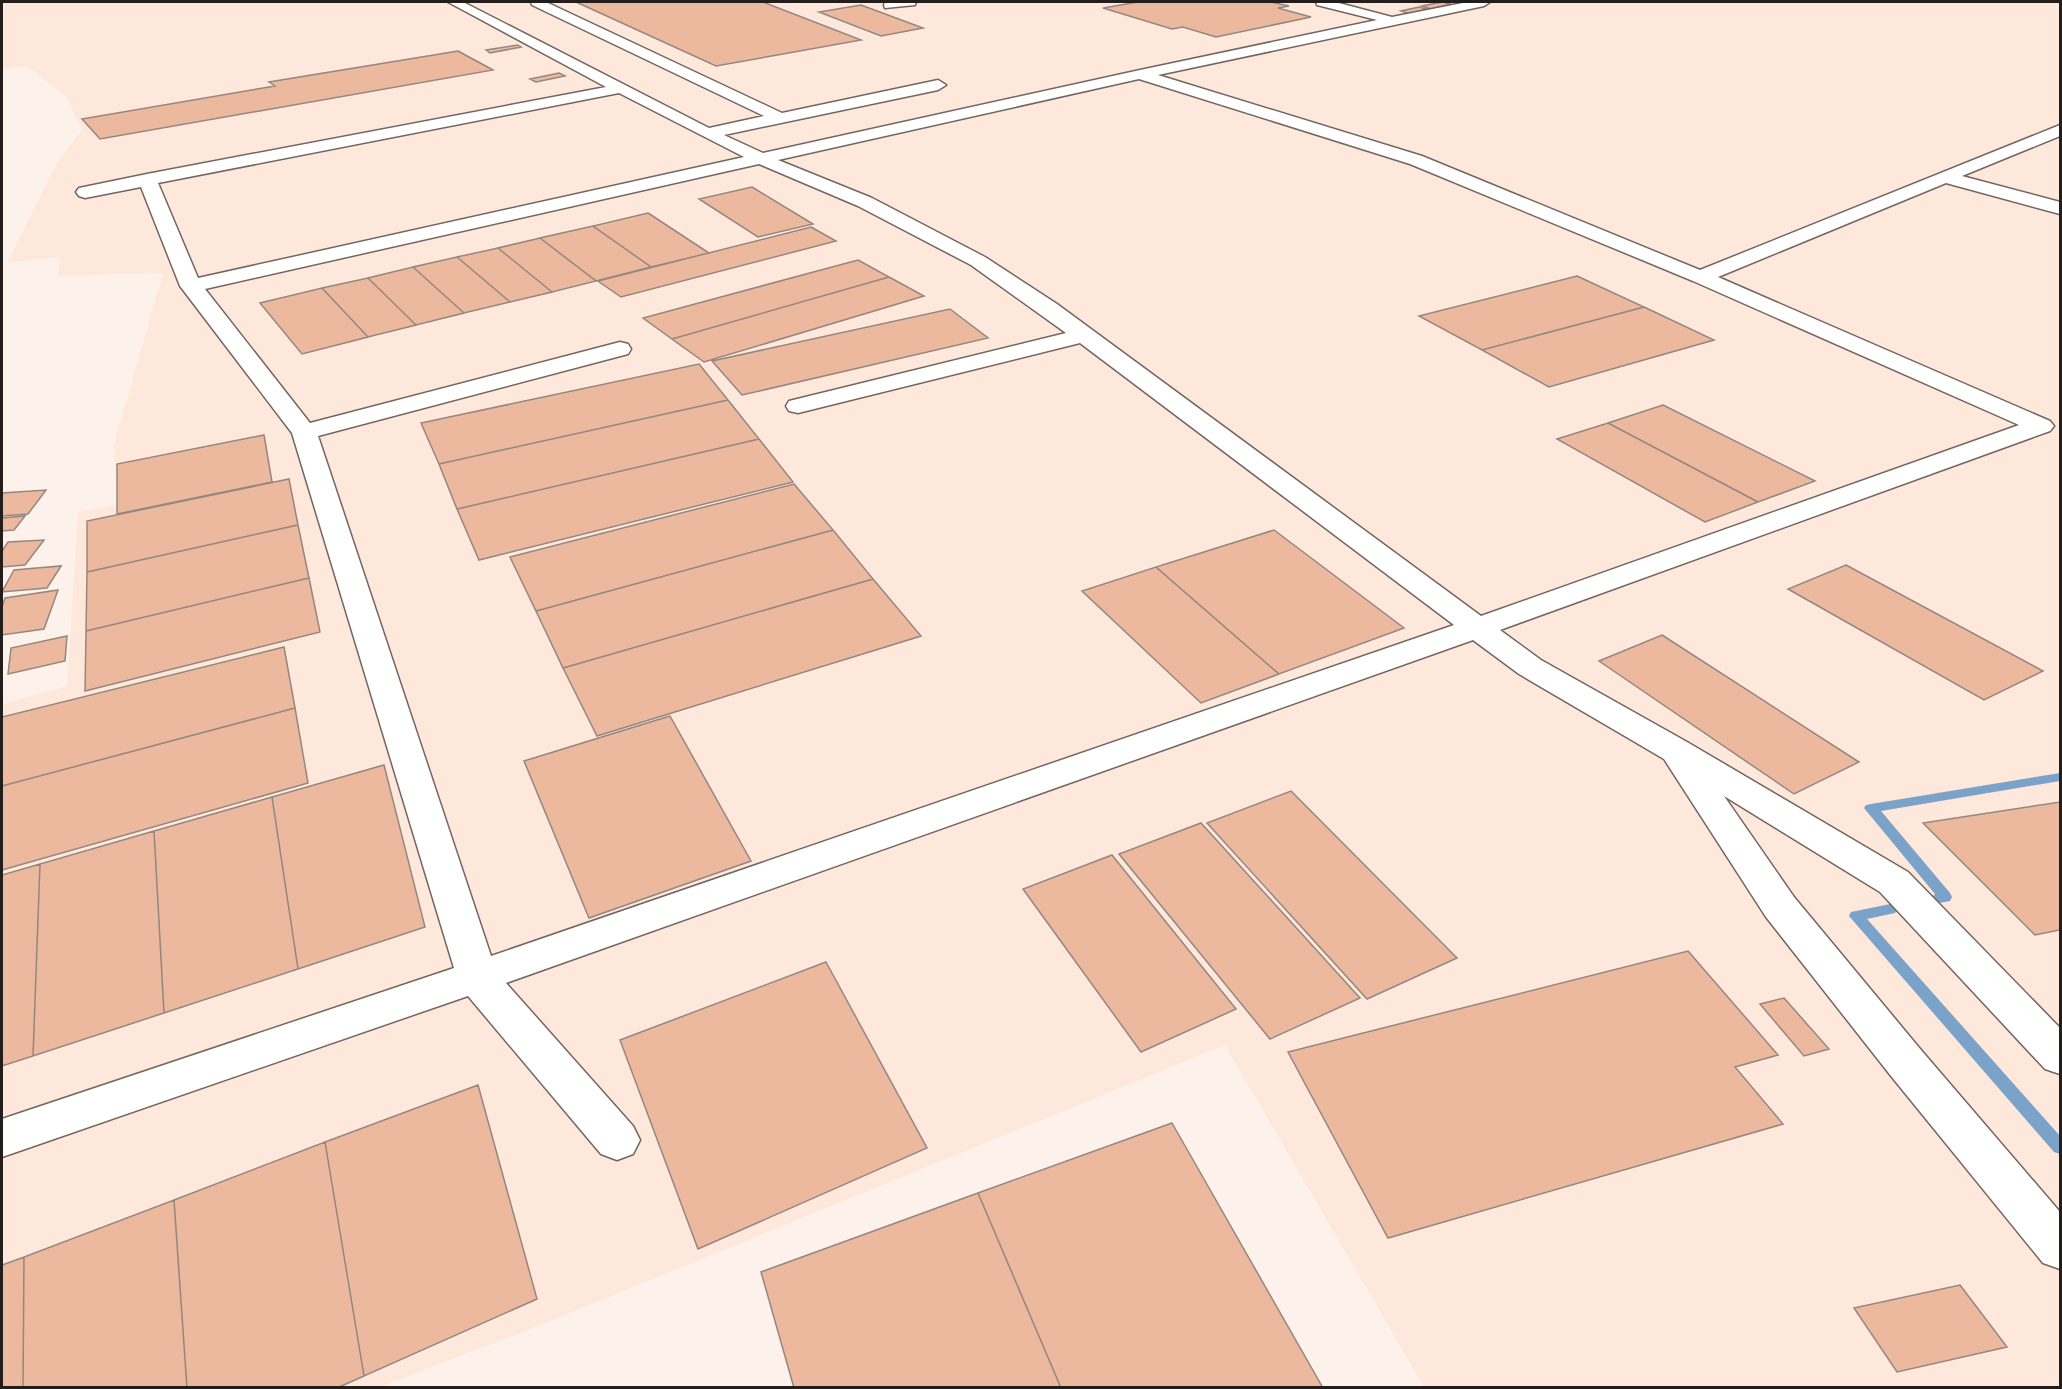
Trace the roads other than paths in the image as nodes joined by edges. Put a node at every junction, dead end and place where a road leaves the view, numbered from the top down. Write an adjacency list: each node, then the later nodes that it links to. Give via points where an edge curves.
1 (454, 2): 10 (street)
2 (537, 2): 11 (street)
3 (910, 2): 6 (street)
4 (1322, 2): 7 (street)
5 (1484, 2): 7 (street)
6 (890, 5)
7 (1391, 21): 8 (street)
8 (1140, 74): 14 (street); 19 (street, via 1416,160)
9 (938, 85): 11 (street)
10 (622, 88): 13 (street); 16 (street)
11 (783, 118): 13 (street)
12 (2061, 130): 15 (street)
13 (707, 134): 14 (street)
14 (761, 159): 20 (street); 21 (street, via 865,202 978,261)
15 (1945, 177): 18 (street); 19 (street)
16 (147, 179): 17 (street); 20 (street)
17 (85, 192)
18 (2061, 208)
19 (1700, 277): 25 (street)
20 (191, 286): 24 (street)
21 (1084, 335): 23 (street); 26 (street)
22 (620, 349): 24 (street)
23 (798, 406)
24 (304, 432): 28 (street)
25 (2051, 433): 26 (street)
26 (1478, 628): 27 (street, via 1530,667); 28 (street)
27 (1675, 750): 29 (street, via 1894,882); 32 (street, via 1780,907)
28 (478, 979): 30 (street); 31 (street)
29 (2061, 1056)
30 (2, 1138)
31 (617, 1140)
32 (2061, 1247)

